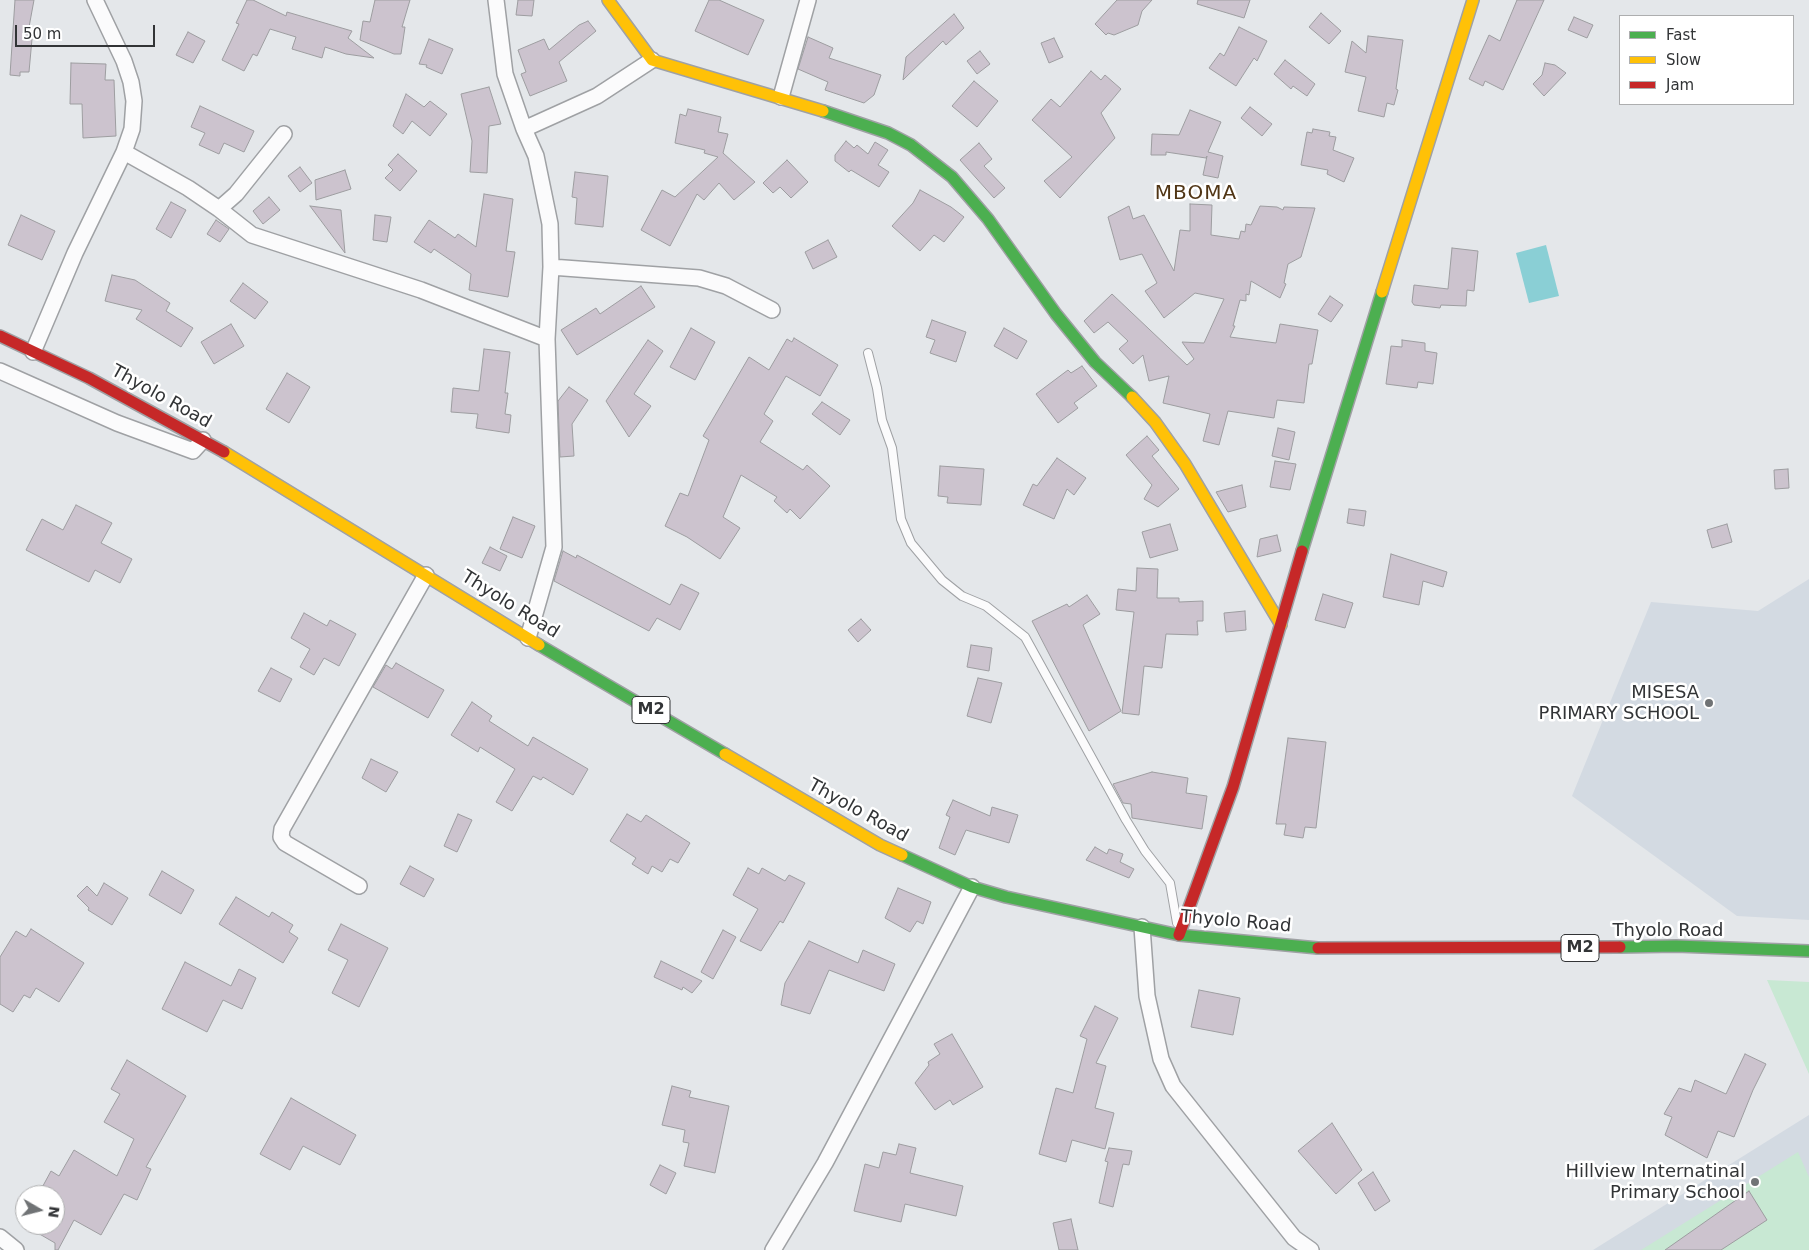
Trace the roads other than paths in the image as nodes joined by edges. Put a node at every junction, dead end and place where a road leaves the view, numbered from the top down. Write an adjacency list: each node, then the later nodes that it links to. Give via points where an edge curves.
1 (95, 0): 10 (street, via 132,82 132,129)
2 (496, 0): 8 (street, via 505,74)
3 (608, 0): 6 (main road)
4 (808, 0): 7 (street)
5 (1472, 0): 21 (main road)
6 (652, 60): 7 (main road); 8 (street, via 597,96)
7 (781, 97): 21 (main road, via 888,133 952,177 988,219 1095,362 1155,422 1185,464)
8 (524, 129): 12 (street, via 536,156 550,224)
9 (284, 134): 11 (street, via 236,194)
10 (124, 152): 11 (street); 16 (street, via 75,253)
11 (219, 209): 15 (street, via 252,235 421,290)
12 (551, 267): 13 (street, via 682,274 726,286); 15 (street)
13 (772, 310)
14 (0, 336): 16 (main road, Thyolo Road / M2)
15 (547, 339): 22 (street, via 554,547)
16 (33, 352): 19 (main road, Thyolo Road / M2, via 89,378)
17 (868, 353): 26 (lane, via 882,420 892,448 901,519 912,542 942,580 962,596 986,606 1025,637 1126,820 1170,883)
18 (0, 371): 19 (street, via 174,445 193,451)
19 (203, 440): 20 (main road, Thyolo Road / M2)
20 (426, 574): 22 (main road, Thyolo Road / M2); 23 (street, via 282,829 285,843)
21 (1281, 625): 26 (main road, via 1233,787)
22 (528, 638): 24 (main road, Thyolo Road / M2, via 880,846)
23 (359, 886)
24 (972, 887): 25 (main road, Thyolo Road / M2); 30 (street, via 825,1163)
25 (1142, 927): 26 (main road, Thyolo Road / M2); 31 (street, via 1147,996 1161,1059 1173,1086 1294,1238)
26 (1179, 935): 27 (main road, Thyolo Road / M2, via 1351,949 1676,946)
27 (1809, 951)
28 (0, 1237): 29 (street)
29 (16, 1250)
30 (773, 1250)
31 (1311, 1250)

